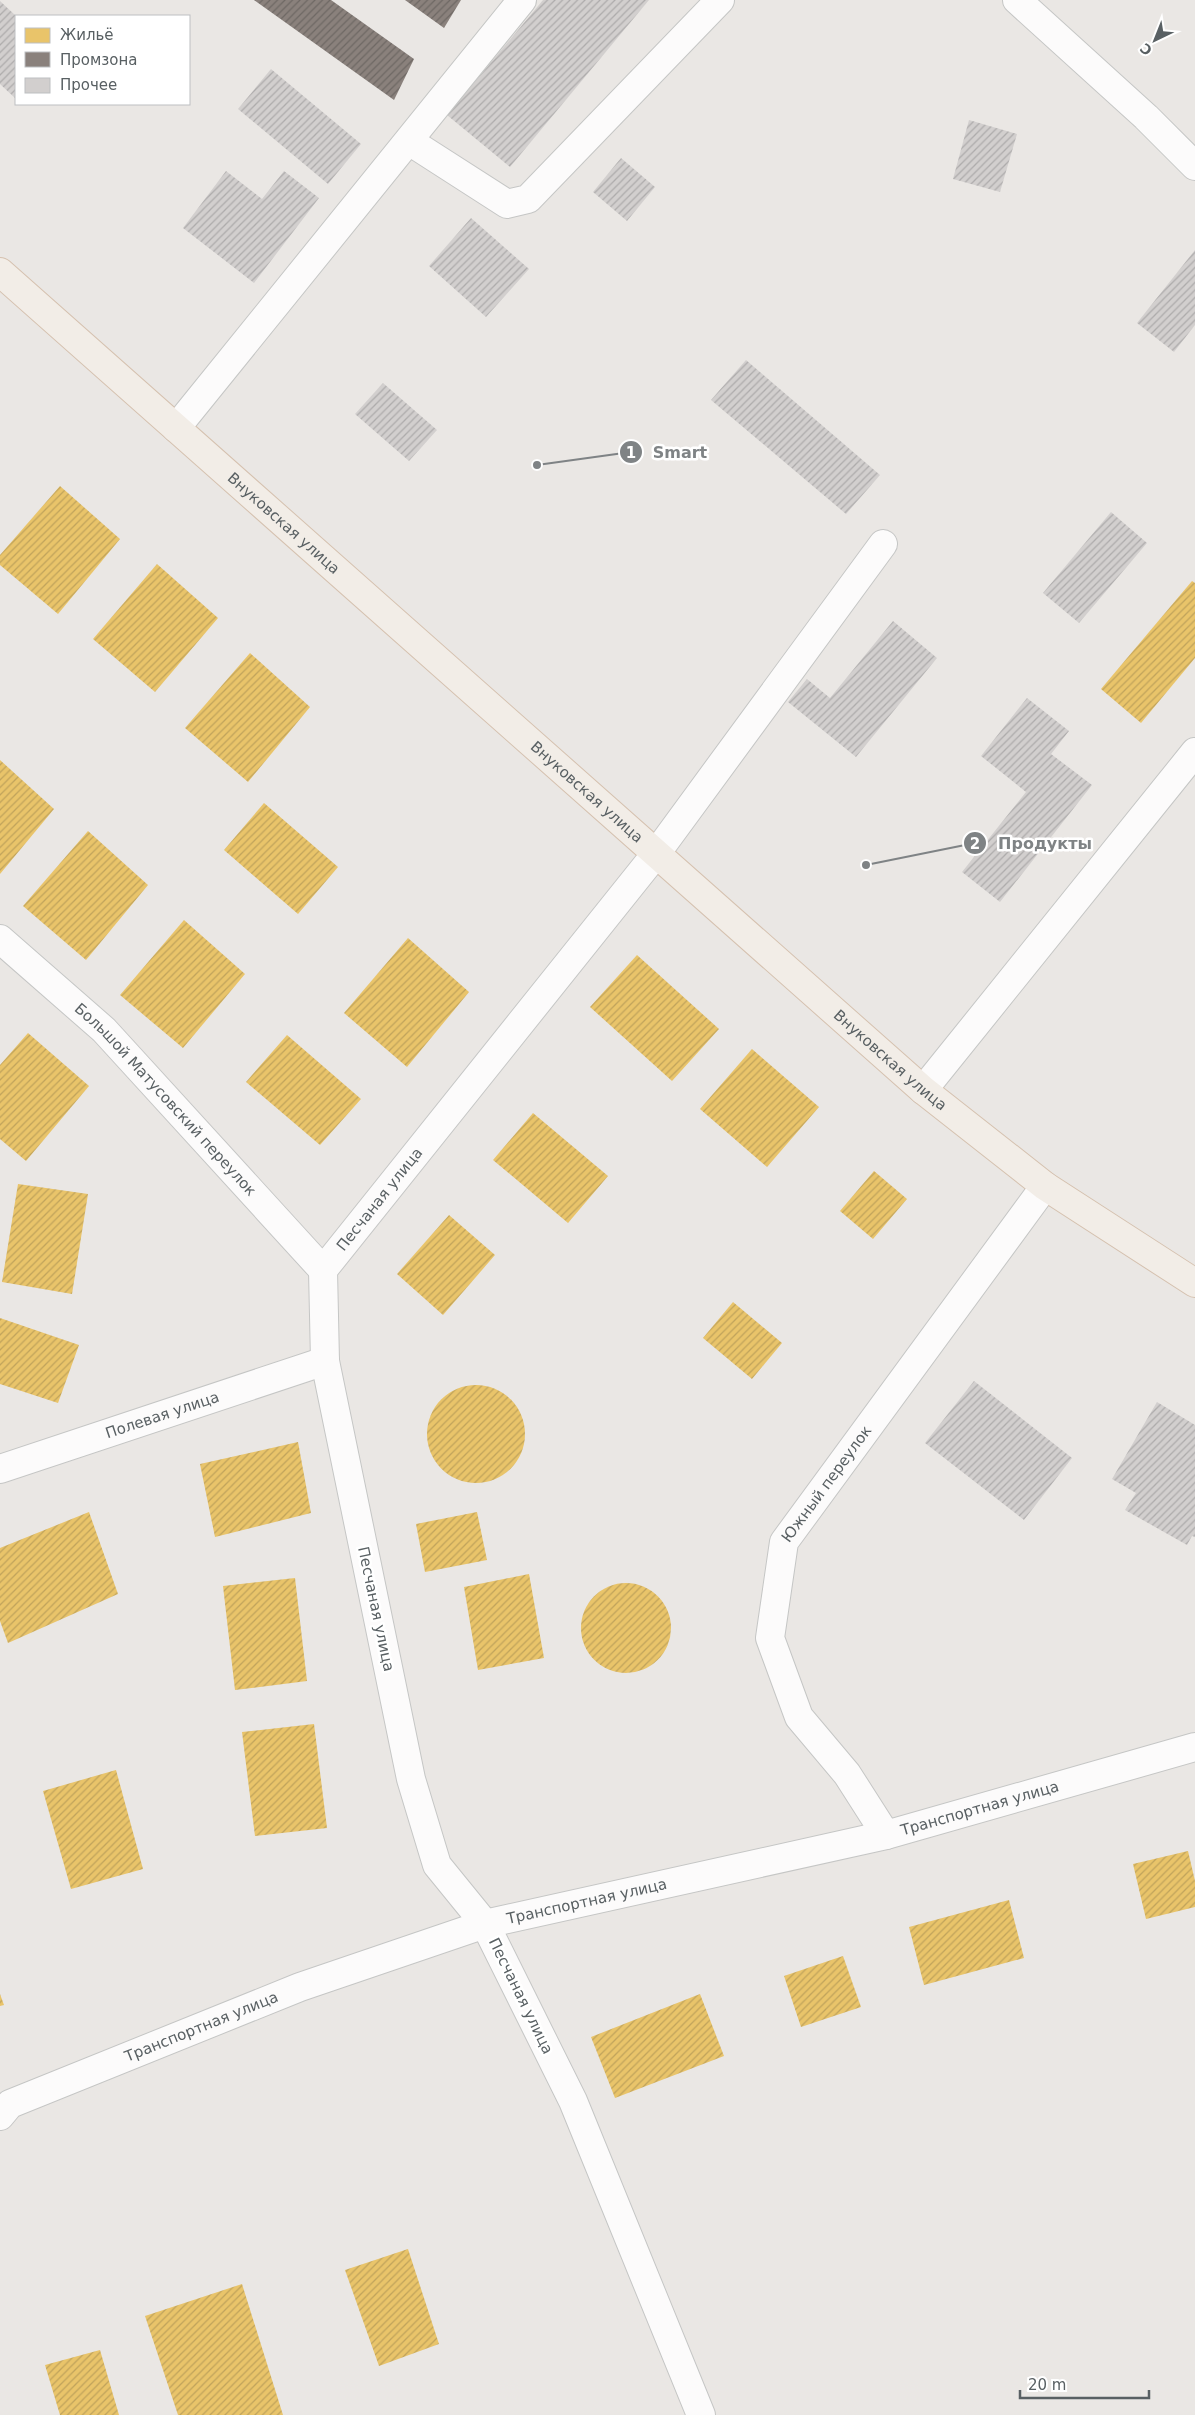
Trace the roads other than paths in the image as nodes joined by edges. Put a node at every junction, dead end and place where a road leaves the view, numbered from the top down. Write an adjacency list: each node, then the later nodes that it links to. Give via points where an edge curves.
1 (522, 0): 4 (street)
2 (720, 0): 4 (street, via 528,199 507,204)
3 (1017, 0): 5 (street)
4 (409, 140): 7 (street)
5 (1195, 166)
6 (0, 272): 7 (main road, Внуковская улица)
7 (176, 428): 10 (main road, Внуковская улица)
8 (883, 544): 10 (street, Песчаная улица)
9 (1195, 752): 12 (street)
10 (656, 855): 12 (main road, Внуковская улица); 14 (street, Песчаная улица)
11 (0, 939): 14 (street, Большой Матусовский переулок, via 104,1030)
12 (923, 1090): 13 (main road, Внуковская улица)
13 (1045, 1186): 15 (main road, Внуковская улица); 19 (street, Южный переулок, via 784,1542 770,1638 799,1717 847,1774)
14 (323, 1270): 16 (street, Песчаная улица)
15 (1195, 1282)
16 (325, 1362): 17 (street, Полевая улица); 20 (street, Песчаная улица, via 411,1779 436,1865)
17 (0, 1469)
18 (1195, 1747): 19 (street, Транспортная улица)
19 (886, 1835): 20 (street, Транспортная улица)
20 (485, 1924): 21 (street, Транспортная улица, via 300,1987 10,2104); 22 (street, Песчаная улица, via 574,2101)
21 (0, 2116)
22 (702, 2415)

